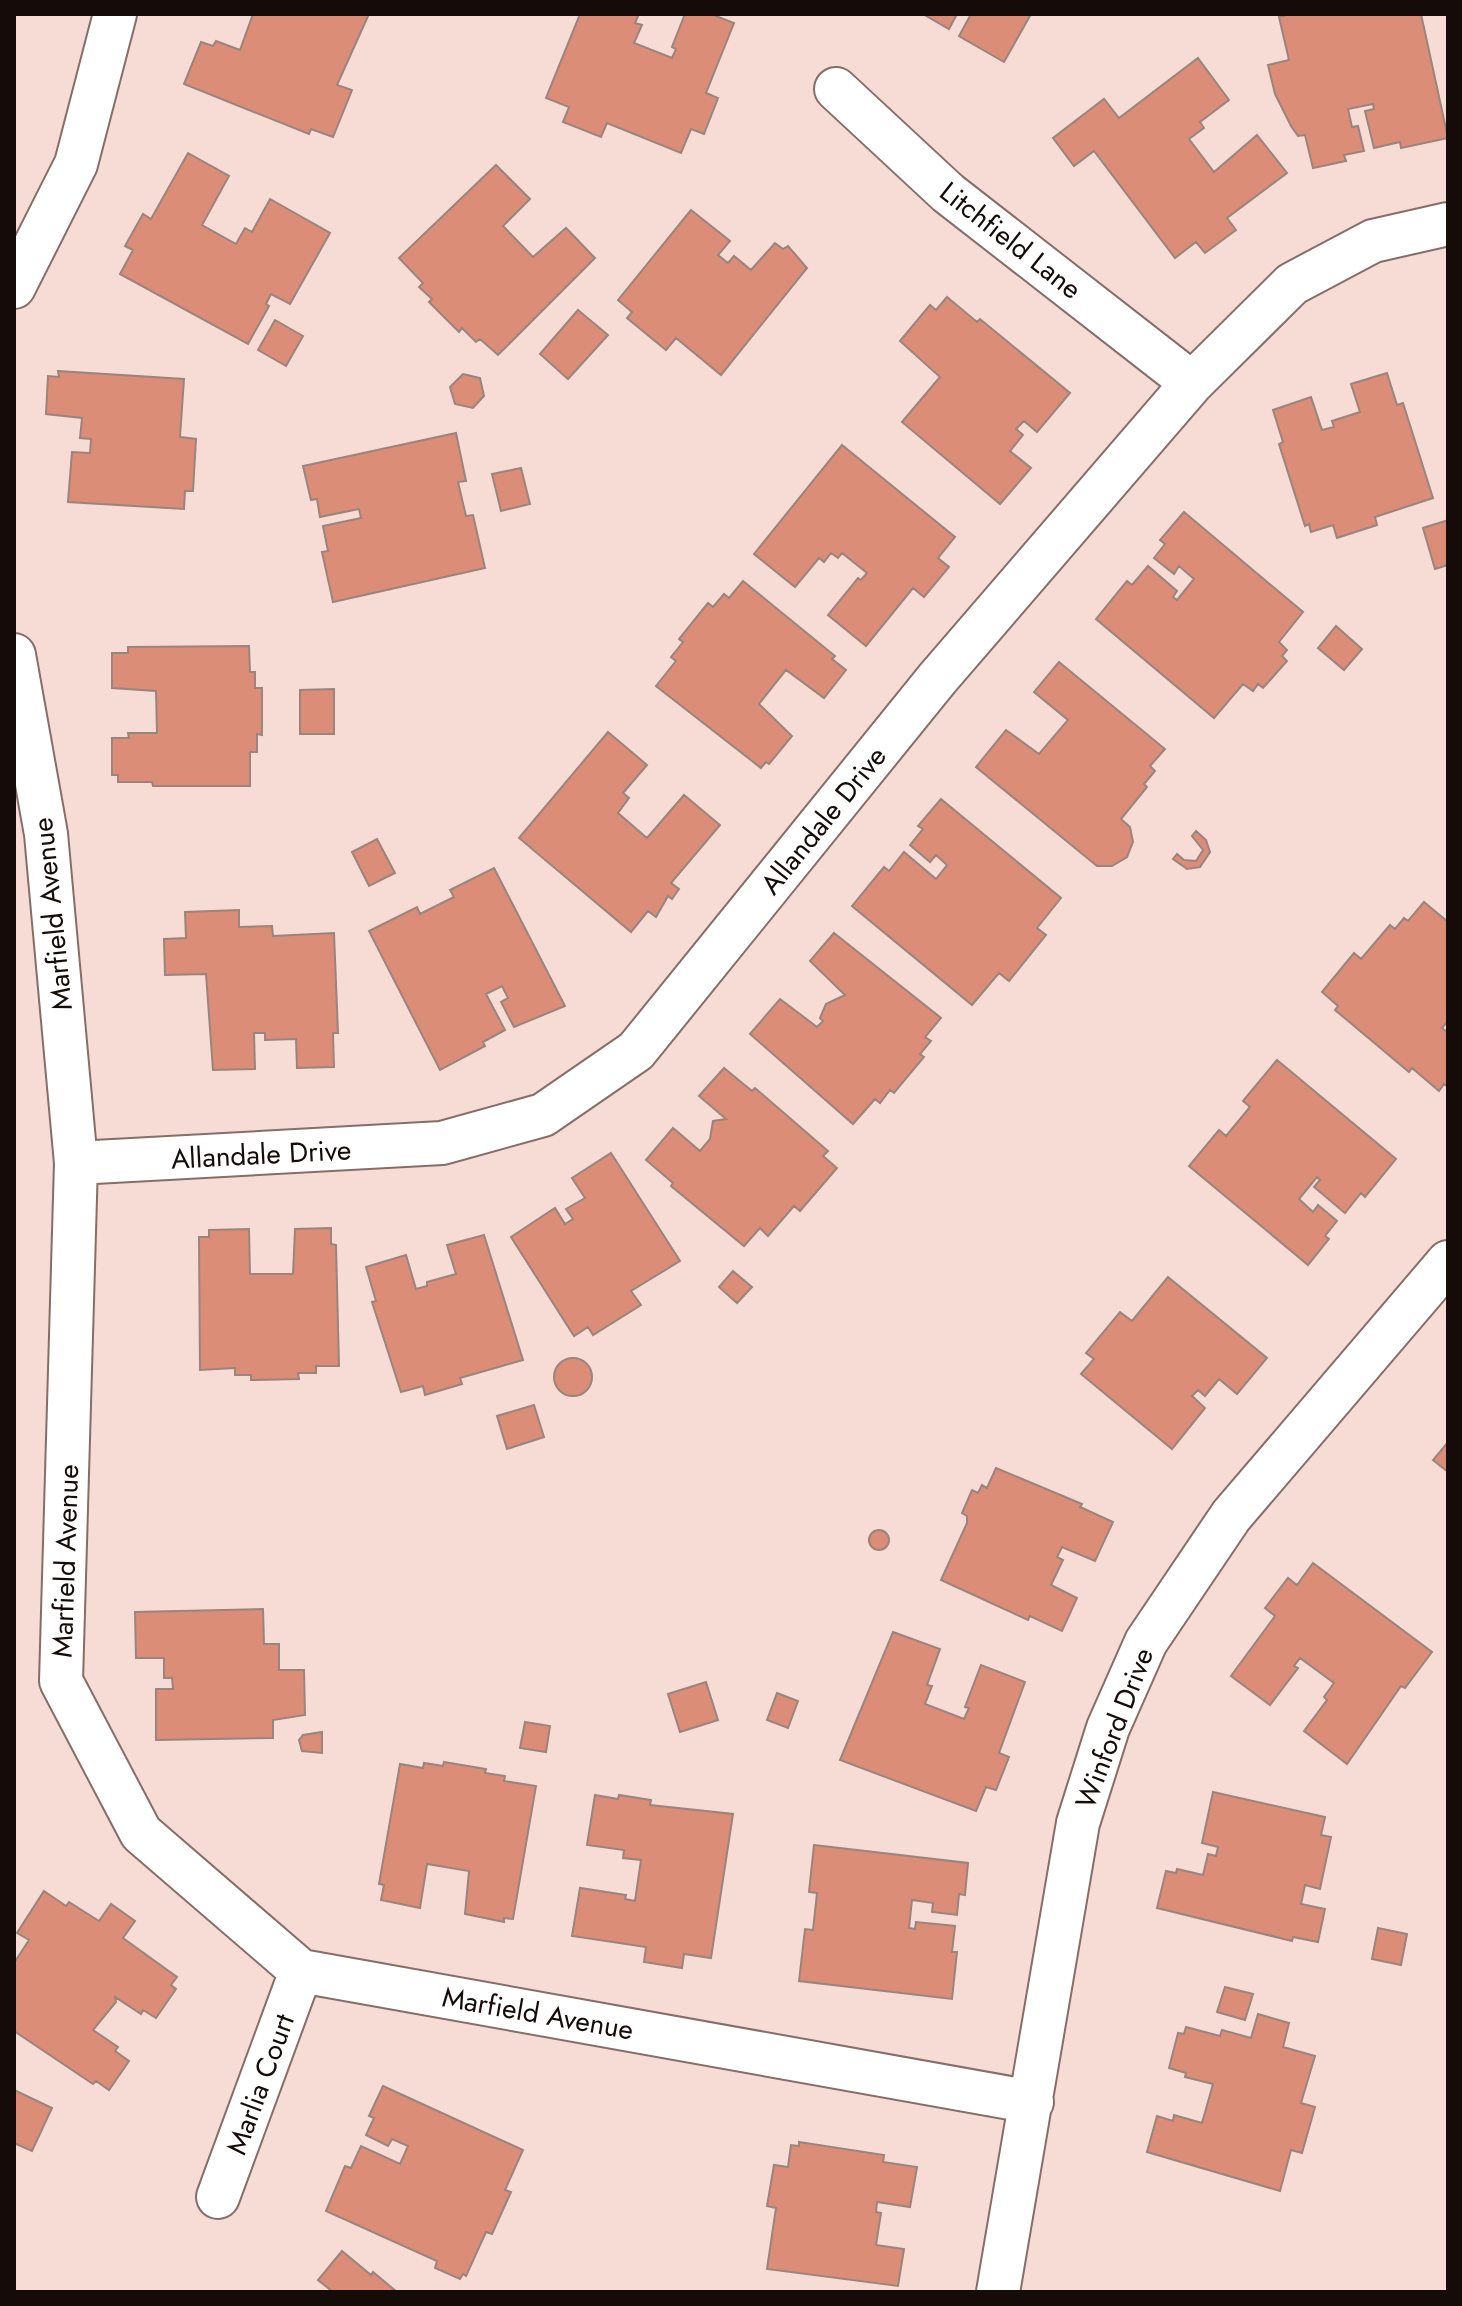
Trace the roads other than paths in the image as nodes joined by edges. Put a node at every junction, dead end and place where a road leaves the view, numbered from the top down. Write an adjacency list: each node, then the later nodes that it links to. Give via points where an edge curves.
1 (115, 14): 4 (street, via 76,164)
2 (836, 89): 5 (street, Litchfield Lane, via 948,193)
3 (1448, 224): 5 (street, Allandale Drive, via 1373,241 1292,284)
4 (14, 287)
5 (1192, 383): 7 (street, Allandale Drive, via 937,679 636,1051 543,1115 442,1143)
6 (14, 655): 7 (street, Marfield Avenue, via 46,834)
7 (76, 1163): 9 (street, Marfield Avenue, via 61,1681 141,1833)
8 (1448, 1262): 10 (street, Winford Drive, via 1231,1516 1146,1642 1108,1728 1078,1823)
9 (301, 1971): 10 (street, Marfield Avenue); 11 (street, Marlia Court)
10 (1032, 2102): 12 (street, Winford Drive)
11 (218, 2197)
12 (998, 2292)

